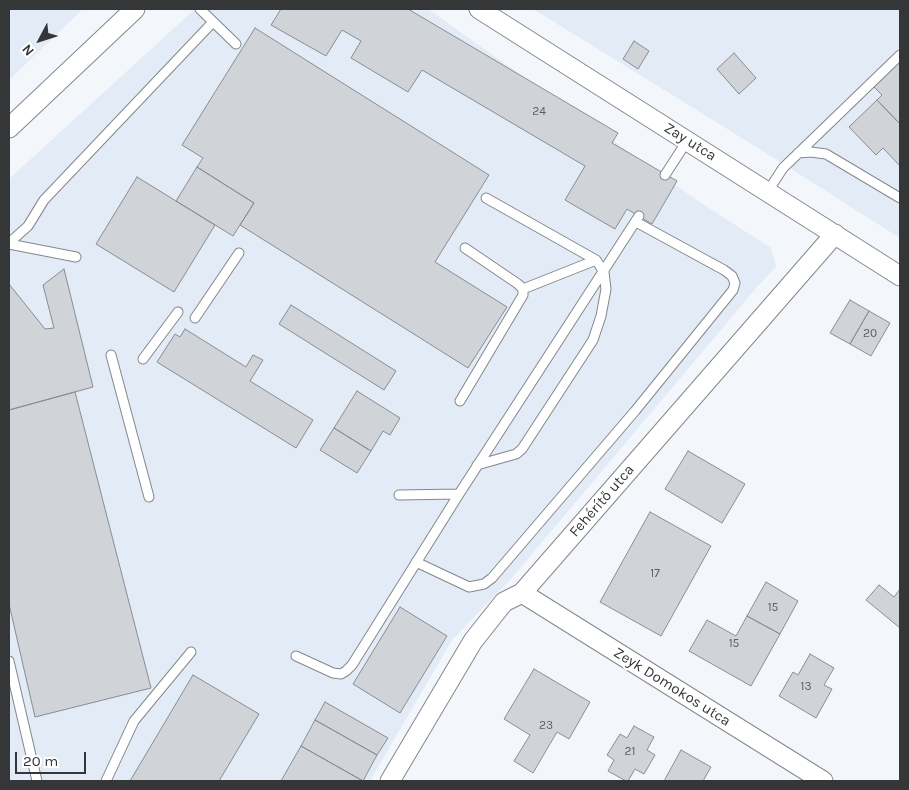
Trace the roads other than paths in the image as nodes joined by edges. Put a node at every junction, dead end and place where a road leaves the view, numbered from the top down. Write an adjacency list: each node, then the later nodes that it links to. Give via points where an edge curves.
1 (135, 9): 7 (street)
2 (200, 9): 4 (lane)
3 (479, 9): 8 (street, Zay utca)
4 (213, 22): 5 (lane); 15 (lane, via 44,200 28,226)
5 (236, 44)
6 (900, 54): 9 (lane)
7 (9, 128)
8 (687, 141): 10 (lane); 11 (street, Zay utca)
9 (798, 153): 11 (lane); 13 (lane, via 826,154)
10 (666, 175)
11 (768, 190): 14 (street, Zay utca)
12 (486, 198): 19 (lane)
13 (900, 198)
14 (835, 234): 21 (street, Zay utca); 33 (street, Fehérítő utca)
15 (9, 243): 18 (lane)
16 (465, 248): 22 (lane)
17 (239, 253): 24 (lane)
18 (76, 257)
19 (596, 260): 20 (lane); 22 (lane)
20 (604, 272): 28 (lane); 28 (lane, via 606,288 593,340 516,454); 32 (lane, via 638,219 724,270 735,283 734,290 635,411 492,578 484,584 469,587)
21 (900, 274)
22 (523, 289): 27 (lane, via 523,295)
23 (178, 312): 26 (lane)
24 (195, 318)
25 (111, 355): 31 (lane)
26 (143, 360)
27 (460, 401)
28 (478, 465): 29 (lane)
29 (459, 494): 30 (lane); 32 (lane)
30 (399, 495)
31 (149, 497)
32 (416, 562): 35 (lane, via 346,671 333,673)
33 (522, 592): 39 (street, Fehérítő utca, via 504,602 472,641); 40 (street, Zeyk Domokos utca)
34 (191, 652): 38 (lane, via 134,721)
35 (296, 656)
36 (9, 660): 37 (lane)
37 (37, 781)
38 (106, 781)
39 (390, 781)
40 (823, 781)

